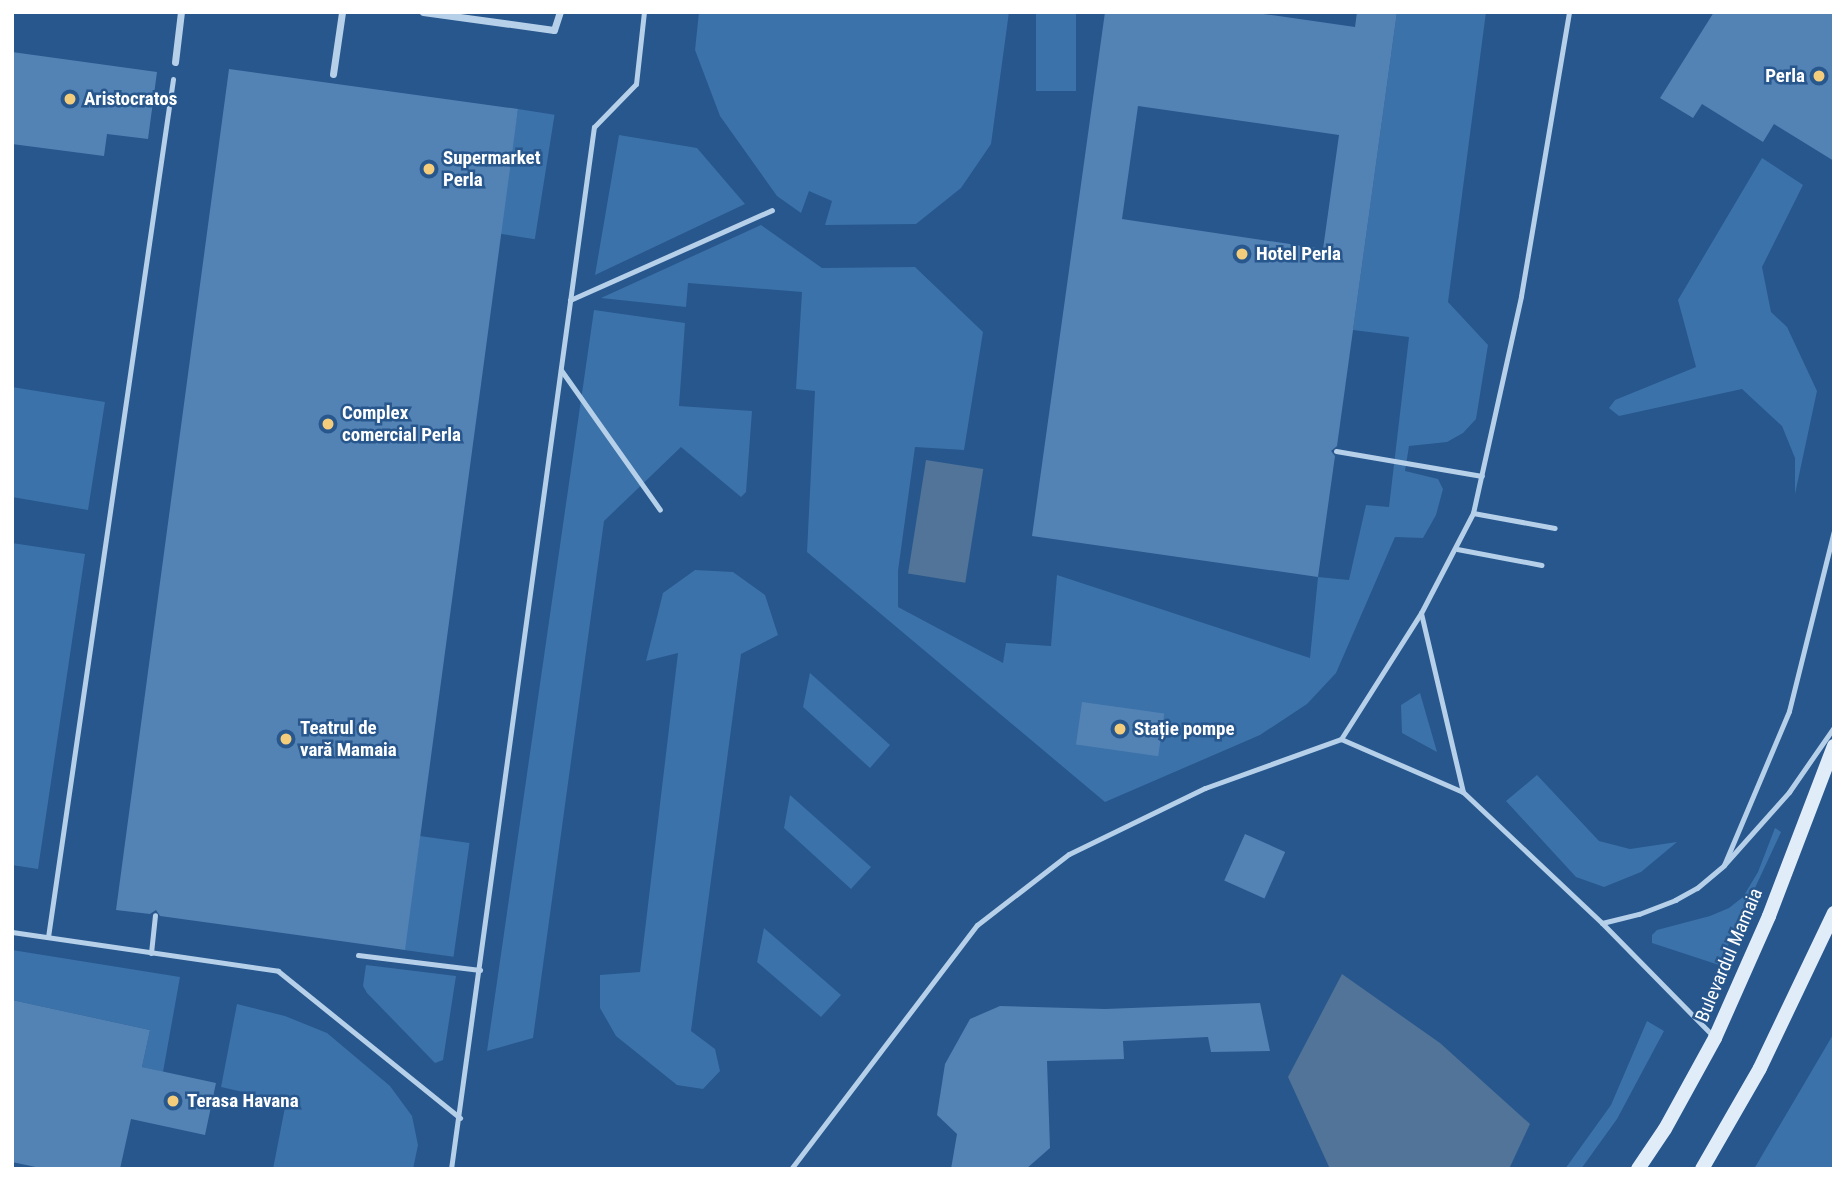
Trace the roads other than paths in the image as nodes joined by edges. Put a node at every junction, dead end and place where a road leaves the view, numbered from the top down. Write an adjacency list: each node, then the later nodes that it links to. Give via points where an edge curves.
1 (181, 12): 7 (street)
2 (342, 12): 8 (street)
3 (423, 12): 4 (street, via 554,30)
4 (560, 12)
5 (644, 12): 11 (lane, via 636,84 594,127)
6 (1569, 12): 14 (lane, via 1521,296)
7 (175, 62)
8 (333, 74)
9 (173, 79): 31 (lane)
10 (772, 210): 11 (lane)
11 (570, 300): 12 (lane)
12 (561, 370): 15 (lane); 34 (lane)
13 (1336, 451): 14 (lane)
14 (1482, 476): 16 (lane)
15 (660, 510)
16 (1473, 513): 17 (lane); 19 (lane)
17 (1555, 528)
18 (1834, 531): 26 (lane, via 1789,710)
19 (1457, 549): 20 (lane); 21 (lane)
20 (1542, 565)
21 (1421, 613): 23 (lane); 25 (lane)
22 (1834, 727): 26 (lane, via 1789,792)
23 (1341, 739): 25 (lane); 38 (lane, via 1205,788 1069,854 977,925)
24 (1834, 746): 35 (main road, Bulevardul Mamaia, via 1769,916)
25 (1463, 792): 29 (lane)
26 (1724, 865): 29 (lane, via 1675,900)
27 (1834, 913): 40 (main road, via 1760,1068)
28 (155, 915): 32 (lane)
29 (1602, 923): 35 (lane)
30 (12, 932): 31 (lane)
31 (48, 937): 32 (lane)
32 (151, 953): 36 (lane, via 278,971)
33 (358, 955): 34 (lane)
34 (480, 970): 36 (lane)
35 (1715, 1038): 39 (main road, Bulevardul Mamaia, via 1665,1129)
36 (460, 1118): 37 (lane)
37 (451, 1169)
38 (791, 1169)
39 (1637, 1169)
40 (1702, 1169)

